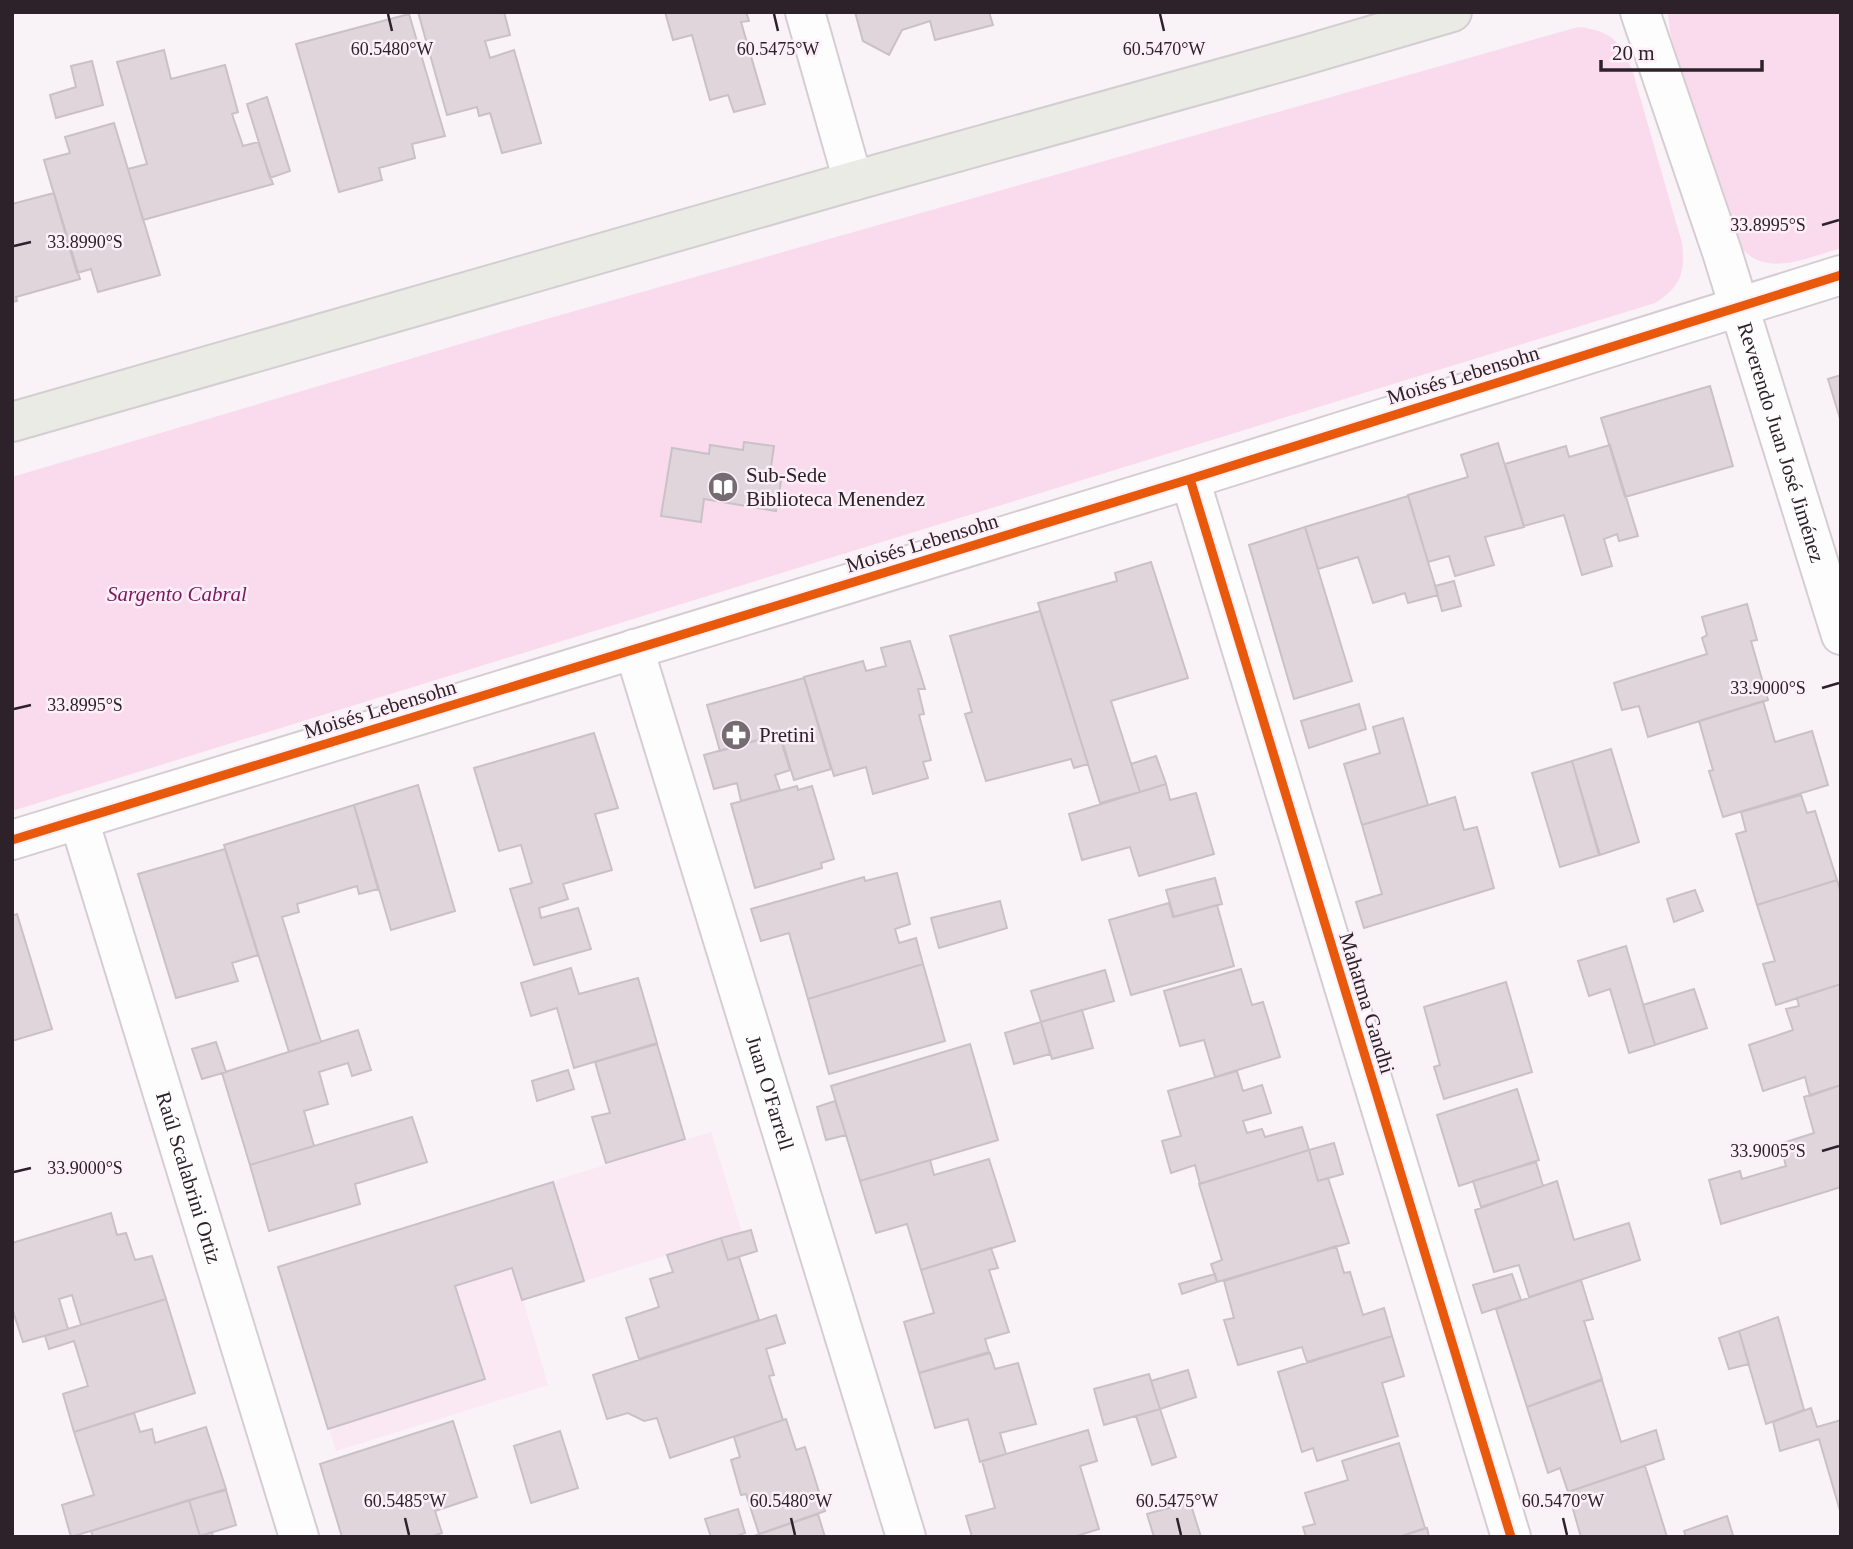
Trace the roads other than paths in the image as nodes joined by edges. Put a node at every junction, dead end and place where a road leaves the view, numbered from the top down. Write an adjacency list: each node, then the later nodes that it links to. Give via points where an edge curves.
1 (804, 12): 4 (street)
2 (1452, 12): 4 (main road)
3 (1640, 12): 6 (street, Reverendo Juan José Jiménez)
4 (853, 181): 7 (main road)
5 (1841, 275): 6 (street, Moisés Lebensohn)
6 (1739, 306): 8 (street, Moisés Lebensohn); 9 (street, Reverendo Juan José Jiménez)
7 (12, 422)
8 (1191, 479): 10 (street, Moisés Lebensohn); 15 (street, Mahatma Gandhi)
9 (1841, 635)
10 (634, 649): 11 (street, Moisés Lebensohn); 14 (street, Juan O'Farrell)
11 (79, 820): 12 (street, Moisés Lebensohn); 13 (street, Raúl Scalabrini Ortiz)
12 (12, 840)
13 (299, 1537)
14 (906, 1537)
15 (1511, 1537)

